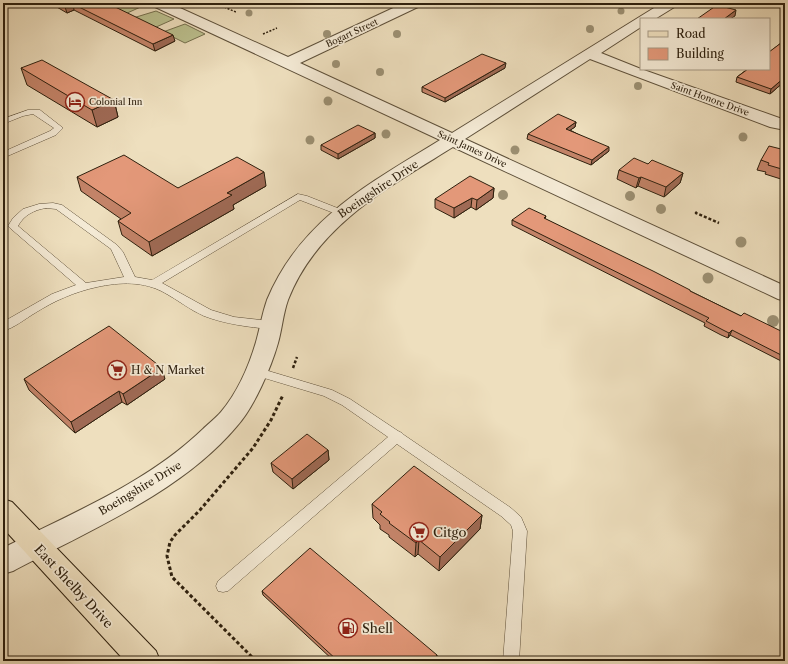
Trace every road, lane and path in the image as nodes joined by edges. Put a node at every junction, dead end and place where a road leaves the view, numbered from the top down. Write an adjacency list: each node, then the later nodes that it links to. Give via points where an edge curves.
1 (159, 3): 9 (street, Saint James Drive)
2 (415, 3): 9 (street, Bogart Street)
3 (671, 3): 6 (street)
4 (227, 6): 5 (path, via 224,7)
5 (236, 12)
6 (647, 18)
7 (640, 23): 8 (street, Boeingshire Drive)
8 (590, 54): 11 (street, Saint Honore Drive); 12 (street, Boeingshire Drive)
9 (288, 63): 12 (street, Saint James Drive)
10 (3, 122): 13 (lane, via 26,112 37,112 59,128)
11 (785, 125)
12 (453, 140): 15 (street, Boeingshire Drive); 20 (street, Saint James Drive)
13 (3, 155)
14 (697, 212): 16 (path)
15 (342, 213): 18 (lane, via 298,197); 21 (street, Boeingshire Drive, via 312,240 299,257 277,301)
16 (719, 223)
17 (131, 280): 18 (lane); 19 (lane); 19 (lane, via 114,247 59,207 44,205 16,220 13,226 16,230)
18 (153, 284): 21 (lane, via 218,317)
19 (83, 286): 22 (lane, via 55,297)
20 (785, 294)
21 (270, 326): 24 (street, Boeingshire Drive, via 265,349)
22 (3, 327)
23 (297, 357): 25 (path)
24 (255, 371): 25 (lane); 28 (street, Boeingshire Drive, via 233,416 195,454 170,472 97,514)
25 (288, 381): 26 (lane, via 338,396); 32 (path, via 280,403 253,448 170,542 167,556 172,578)
26 (398, 436): 30 (lane); 33 (lane, via 506,512 519,526)
27 (3, 510): 28 (main road, East Shelby Drive)
28 (36, 545): 29 (street, Boeingshire Drive); 31 (main road, East Shelby Drive)
29 (3, 562)
30 (223, 586)
31 (144, 661)
32 (256, 661)
33 (511, 661)

